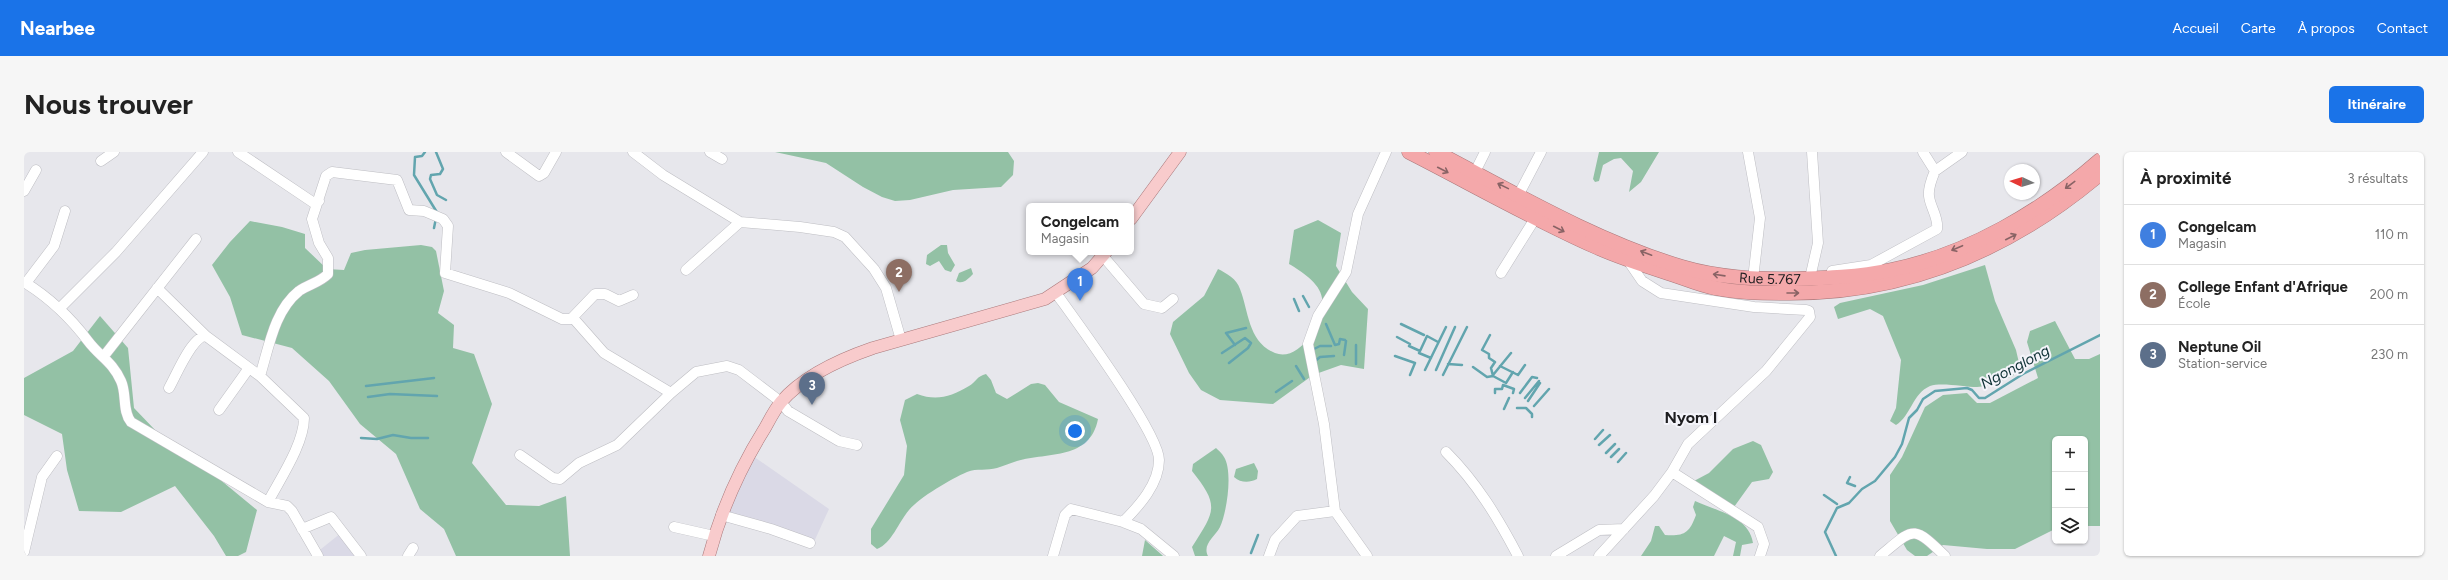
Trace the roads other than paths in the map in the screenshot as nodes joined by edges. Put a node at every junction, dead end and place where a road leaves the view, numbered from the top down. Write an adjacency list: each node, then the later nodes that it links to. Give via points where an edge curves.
1 (114, 152): 20 (street)
2 (202, 152): 45 (street, via 116,252)
3 (238, 152): 27 (street, via 314,203)
4 (506, 152): 5 (street, via 540,176)
5 (556, 152)
6 (633, 152): 31 (street, via 663,175)
7 (710, 152): 18 (street)
8 (1180, 152): 29 (main road)
9 (1386, 152): 62 (street, via 1358,214 1346,272 1318,316 1308,344 1324,424)
10 (1408, 152): 30 (highway, one-way to 30)
11 (1436, 152): 23 (highway, Rue 5.767)
12 (1485, 152): 23 (street)
13 (1541, 152): 26 (street)
14 (1748, 152): 39 (street, via 1760,223)
15 (1812, 152): 38 (street, via 1818,243)
16 (1923, 152): 22 (street)
17 (1962, 152): 22 (street)
18 (722, 158)
19 (2100, 160): 38 (highway, Rue 5.767, one-way to 38, via 2070,186 2017,220 1947,253 1892,270 1843,278)
20 (101, 161)
21 (36, 170): 25 (street)
22 (1935, 171): 38 (street, via 1929,197 1937,220 1936,229 1871,265)
23 (1475, 172): 26 (highway, Rue 5.767, one-way to 23)
24 (2100, 174): 35 (highway, one-way to 24, via 1714,288 1754,293 1812,294 1895,282 1948,266 2023,231 2076,195)
25 (24, 191)
26 (1519, 194): 39 (highway, Rue 5.767, one-way to 26, via 1715,275 1682,267 1600,236)
27 (319, 201): 46 (street, via 326,176 332,172 397,180 409,210 443,219 448,226 445,273 509,293 562,319); 51 (street, via 312,219 319,243 328,258 328,274 320,283 300,291 281,310)
28 (65, 211): 40 (street, via 54,246)
29 (1134, 215)
30 (1536, 217): 35 (highway, one-way to 35, via 1594,246); 37 (street)
31 (740, 222): 36 (street); 48 (street, via 800,227 834,232 845,237 874,269 886,288)
32 (196, 239): 41 (street)
33 (1103, 255): 42 (main road, via 1092,268)
34 (1105, 255): 44 (street, via 1144,304 1162,308)
35 (1627, 259): 60 (street, via 1642,281 1661,293 1754,307 1806,310 1810,314 1766,371 1688,444)
36 (686, 270)
37 (1501, 273)
38 (1811, 275): 39 (highway, Rue 5.767)
39 (1753, 279)
40 (25, 282): 45 (street)
41 (158, 288): 47 (street); 49 (street)
42 (1056, 292): 48 (main road, via 1032,304); 64 (street, via 1146,425 1159,454 1158,470 1147,494)
43 (633, 295): 46 (street, via 619,301 605,294 595,294)
44 (1173, 299)
45 (60, 308): 49 (street)
46 (572, 318): 53 (street, via 604,353)
47 (206, 336): 50 (street); 52 (street, via 198,339 189,351)
48 (901, 340): 54 (main road, via 848,356 800,385)
49 (104, 356): 61 (street, via 121,381 130,422)
50 (249, 368): 51 (street); 55 (street)
51 (260, 376): 61 (street, via 304,418 298,442)
52 (170, 388)
53 (671, 393): 54 (street, via 700,370 727,366 739,370); 58 (street, via 617,445 579,463 560,479 553,478)
54 (781, 402): 56 (street, via 788,411 832,437); 63 (main road, via 741,466)
55 (219, 410)
56 (857, 445)
57 (1446, 452): 78 (street, via 1463,469 1497,515)
58 (520, 455)
59 (57, 456): 70 (street, via 42,477)
60 (1672, 472): 67 (street); 81 (street, via 1705,496 1758,527 1764,544)
61 (268, 502): 66 (street, via 287,506)
62 (1335, 510): 76 (street, via 1297,516 1275,540); 77 (street)
63 (721, 516): 68 (main road); 69 (street, via 771,529)
64 (1123, 522): 74 (street, via 1075,509 1067,511); 75 (street, via 1150,534)
65 (674, 527): 68 (street)
66 (302, 529): 71 (street); 72 (street, via 327,517 334,518)
67 (1624, 530): 79 (street, via 1599,530); 80 (street)
68 (714, 536): 73 (main road)
69 (810, 543)
70 (24, 552)
71 (318, 556)
72 (361, 556)
73 (709, 556)
74 (1053, 556)
75 (1174, 556)
76 (1269, 556)
77 (1367, 556)
78 (1518, 556)
79 (1556, 556)
80 (1600, 556)
81 (1760, 556)
82 (1880, 556): 83 (street, via 1907,534 1915,532)
83 (1945, 556)

